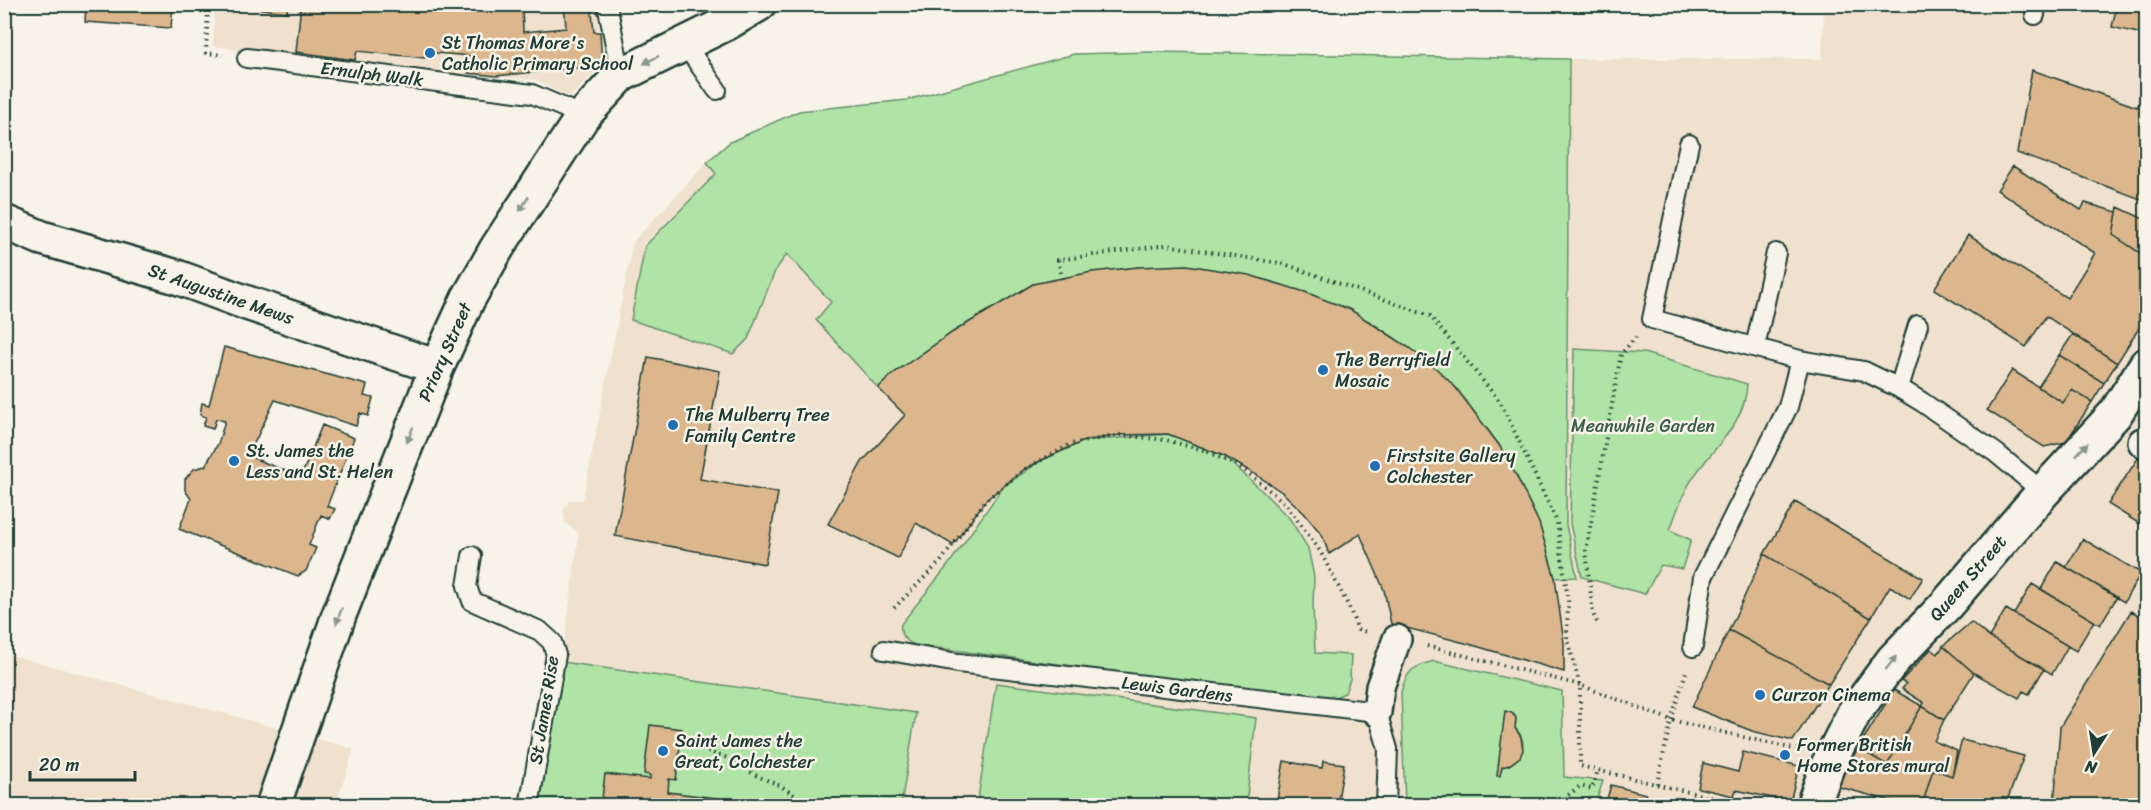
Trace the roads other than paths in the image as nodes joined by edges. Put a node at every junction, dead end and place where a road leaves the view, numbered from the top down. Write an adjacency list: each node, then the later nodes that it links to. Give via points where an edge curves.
1 (606, 4): 5 (lane)
2 (759, 4): 3 (street, Priory Street)
3 (684, 43): 5 (street, Priory Street, one-way to 5); 6 (lane)
4 (247, 58): 7 (lane, Ernulph Walk, via 532,94)
5 (621, 75): 7 (street, Priory Street)
6 (717, 90)
7 (583, 116): 15 (street, Priory Street, one-way to 15, via 497,248)
8 (1689, 144): 12 (lane, via 1652,319)
9 (4, 222): 15 (street, St Augustine Mews, via 42,238 177,277)
10 (1776, 253): 12 (lane)
11 (1918, 325): 16 (lane)
12 (1755, 347): 13 (lane)
13 (1800, 360): 16 (lane, via 1864,371); 20 (lane, via 1788,407 1703,577)
14 (2146, 365): 17 (street, Queen Street, one-way to 14, via 2115,414)
15 (437, 367): 24 (street, Priory Street, one-way to 24, via 339,615)
16 (1899, 388): 17 (lane, via 1996,453)
17 (2043, 492): 23 (street, Queen Street, one-way to 17, via 1831,758 1854,713 1893,660 1946,606)
18 (472, 556): 25 (lane, St James Rise, via 467,586 472,601 540,631 552,642 556,655)
19 (1397, 639): 22 (street, via 1380,687)
20 (1693, 647)
21 (884, 650): 22 (lane, Lewis Gardens, via 958,663)
22 (1377, 712): 26 (lane, via 1389,749)
23 (1818, 804)
24 (273, 806)
25 (529, 806)
26 (1386, 806)

